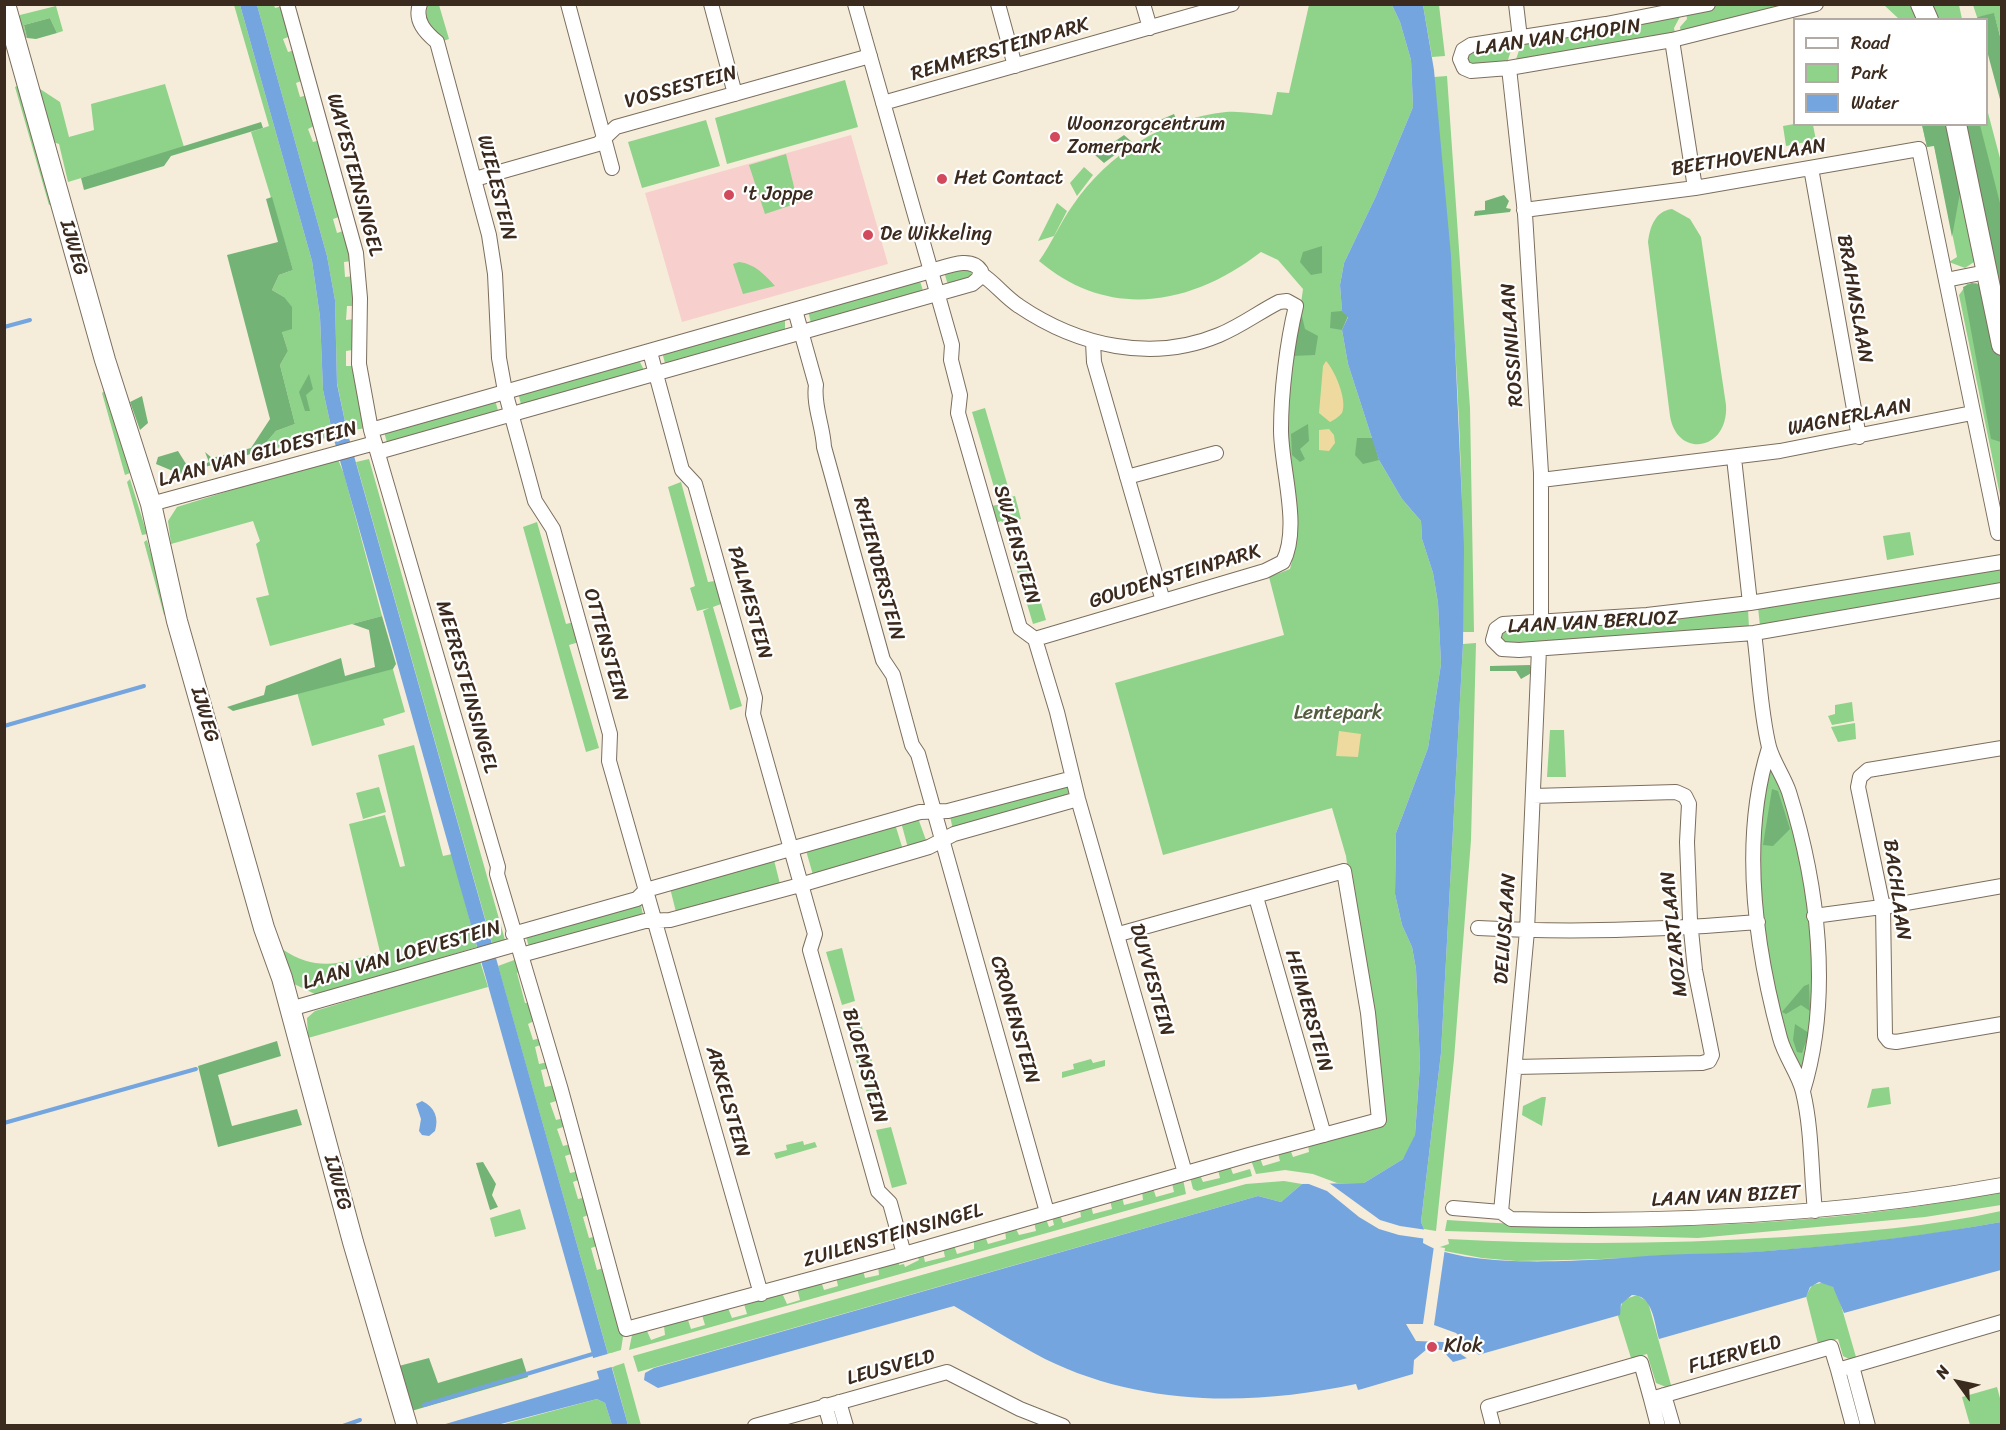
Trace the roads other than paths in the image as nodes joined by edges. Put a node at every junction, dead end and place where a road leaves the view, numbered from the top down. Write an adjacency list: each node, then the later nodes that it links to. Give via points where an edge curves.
1 (5, 4): 50 (street, IJWEG, via 105,360)
2 (287, 4): 45 (street, WAYESTEINSINGEL, via 356,252 359,364)
3 (420, 4): 27 (street, WIELESTEIN, via 417,10 423,31 437,42)
4 (568, 4): 24 (street)
5 (711, 4): 21 (street)
6 (855, 4): 18 (street)
7 (998, 4): 19 (street)
8 (1143, 4): 15 (street)
9 (1232, 4): 15 (street, REMMERSTEINPARK)
10 (1516, 4): 16 (street)
11 (1708, 4): 16 (street, LAAN VAN CHOPIN)
12 (1816, 4): 17 (street, LAAN VAN CHOPIN)
13 (1921, 4): 14 (street)
14 (1927, 18)
15 (1150, 28): 19 (street, REMMERSTEINPARK)
16 (1520, 38): 20 (street, LAAN VAN CHOPIN, via 1466,46 1460,59 1464,68 1471,71)
17 (1672, 40): 20 (street, LAAN VAN CHOPIN); 28 (street)
18 (870, 56): 21 (street, VOSSESTEIN); 22 (street)
19 (1015, 66): 22 (street, REMMERSTEINPARK)
20 (1509, 68): 29 (street, ROSSINILAAN)
21 (735, 94): 24 (street, VOSSESTEIN, via 615,127)
22 (883, 103): 30 (street)
23 (1956, 126): 31 (street)
24 (605, 137): 25 (street); 27 (street, VOSSESTEIN, via 598,144)
25 (612, 168)
26 (1810, 168): 28 (street, BEETHOVENLAAN); 33 (street, BEETHOVENLAAN, via 1919,149); 44 (street, BRAHMSLAAN)
27 (475, 179): 41 (street, WIELESTEIN, via 495,274 499,358)
28 (1695, 188): 29 (street, BEETHOVENLAAN)
29 (1524, 210): 49 (street, ROSSINILAAN)
30 (931, 270): 32 (street, LAAN VAN GILDESTEIN, via 969,262 977,265); 34 (street); 35 (street, LAAN VAN GILDESTEIN)
31 (1986, 272): 33 (street); 38 (street)
32 (981, 274): 34 (street, LAAN VAN GILDESTEIN, via 972,284); 37 (street, via 1033,315)
33 (1946, 280): 42 (street, BEETHOVENLAAN)
34 (938, 294): 36 (street, LAAN VAN GILDESTEIN); 58 (street, SWAENSTEIN, via 960,395 957,413 1020,628)
35 (795, 310): 36 (street); 39 (street, LAAN VAN GILDESTEIN)
36 (801, 332): 40 (street, LAAN VAN GILDESTEIN); 65 (street, RHIENDERSTEIN, via 816,385 814,396 824,431 824,447 883,660 893,675)
37 (1093, 342): 48 (street, via 1094,362); 54 (street, GOUDENSTEINPARK, via 1138,348 1185,344 1231,330 1279,302 1294,304 1281,430 1290,518 1285,558 1280,565 1265,571)
38 (2001, 345)
39 (650, 352): 40 (street); 41 (street, LAAN VAN GILDESTEIN)
40 (656, 373): 43 (street, LAAN VAN GILDESTEIN); 67 (street, PALMESTEIN, via 682,470 695,484 755,698 753,714)
41 (505, 392): 43 (street); 45 (street, LAAN VAN GILDESTEIN)
42 (1972, 413): 44 (street, WAGNERLAAN); 51 (street, BEETHOVENLAAN)
43 (513, 414): 45 (street, LAAN VAN GILDESTEIN); 70 (street, OTTENSTEIN, via 535,501 553,529 610,734 609,761)
44 (1859, 437): 47 (street, WAGNERLAAN)
45 (373, 443): 50 (street, LAAN VAN GILDESTEIN); 80 (street, MEERESTEINSINGEL)
46 (1216, 453): 48 (street)
47 (1734, 458): 49 (street, WAGNERLAAN); 55 (street)
48 (1127, 477): 54 (street)
49 (1541, 480): 56 (street, ROSSINILAAN)
50 (151, 504): 81 (street, IJWEG, via 177,621)
51 (1998, 533)
52 (2001, 562): 55 (street, LAAN VAN BERLIOZ)
53 (2001, 590): 57 (street, LAAN VAN BERLIOZ)
54 (1162, 602): 58 (street, GOUDENSTEINPARK)
55 (1750, 603): 56 (street, LAAN VAN BERLIOZ, via 1647,615)
56 (1541, 621): 59 (street, LAAN VAN BERLIOZ, via 1500,625 1493,636 1502,649)
57 (1754, 633): 59 (street, LAAN VAN BERLIOZ); 60 (street)
58 (1035, 639): 62 (street, SWAENSTEIN)
59 (1539, 649): 63 (street, DELIUSLAAN)
60 (1769, 748): 73 (street, via 1789,792 1806,857); 75 (street, via 1756,804)
61 (2001, 748): 72 (street, BACHLAAN, via 1868,770 1860,777 1858,787)
62 (1073, 778): 64 (street, SWAENSTEIN); 65 (street, LAAN VAN LOEVESTEIN)
63 (1533, 796): 77 (street, MOZARTLAAN, via 1676,792 1685,796 1689,804); 78 (street, DELIUSLAAN)
64 (1078, 799): 66 (street, LAAN VAN LOEVESTEIN); 79 (street, DUYVESTEIN)
65 (935, 812): 66 (street); 67 (street, LAAN VAN LOEVESTEIN, via 920,812)
66 (944, 839): 68 (street, LAAN VAN LOEVESTEIN, via 929,847); 90 (street, CRONENSTEIN)
67 (790, 848): 68 (street); 70 (street, LAAN VAN LOEVESTEIN)
68 (800, 885): 74 (street, LAAN VAN LOEVESTEIN); 92 (street, BLOEMSTEIN, via 815,934 810,950 878,1191 890,1203)
69 (2001, 886): 72 (street)
70 (646, 890): 74 (street); 80 (street, LAAN VAN LOEVESTEIN, via 637,899)
71 (1256, 897): 79 (street); 85 (street, HEIMERSTEIN); 85 (street, ZUILENSTEINSINGEL, via 1344,871 1357,937 1379,1120)
72 (1883, 907): 73 (street); 82 (street, BACHLAAN, via 1883,1030 1889,1041)
73 (1814, 916): 84 (street, via 1817,1010)
74 (654, 921): 80 (street, LAAN VAN LOEVESTEIN); 93 (street, ARKELSTEIN)
75 (1758, 922): 77 (street); 84 (street, via 1780,1039)
76 (1478, 928): 78 (street)
77 (1691, 928): 78 (street); 83 (street, MOZARTLAAN, via 1695,970 1712,1047 1709,1060 1609,1067)
78 (1527, 931): 83 (street, DELIUSLAAN)
79 (1119, 934): 86 (street, DUYVESTEIN)
80 (517, 944): 81 (street, LAAN VAN LOEVESTEIN); 93 (street, ZUILENSTEINSINGEL, via 626,1329)
81 (290, 1009): 100 (street, IJWEG)
82 (2001, 1024)
83 (1515, 1067): 91 (street, DELIUSLAAN)
84 (1803, 1091): 89 (street)
85 (1324, 1135): 86 (street, ZUILENSTEINSINGEL)
86 (1185, 1173): 90 (street, ZUILENSTEINSINGEL)
87 (2001, 1185): 89 (street, LAAN VAN BIZET)
88 (1453, 1208): 91 (street, LAAN VAN BIZET)
89 (1815, 1211): 91 (street, LAAN VAN BIZET, via 1620,1222 1511,1219)
90 (1047, 1212): 92 (street, ZUILENSTEINSINGEL)
91 (1501, 1212)
92 (904, 1254): 93 (street, ZUILENSTEINSINGEL)
93 (761, 1294)
94 (2001, 1322): 95 (street)
95 (1845, 1368): 96 (street, FLIERVELD, via 1832,1347); 108 (street); 109 (street)
96 (1658, 1397): 105 (street, via 1641,1363 1488,1407); 106 (street); 107 (street)
97 (839, 1402): 98 (street, LEUSVELD); 99 (street, LEUSVELD, via 948,1372); 103 (street)
98 (825, 1406): 101 (street, LEUSVELD); 102 (street)
99 (1038, 1420): 104 (street, LEUSVELD)
100 (407, 1425)
101 (755, 1425)
102 (831, 1425)
103 (846, 1425)
104 (1063, 1425)
105 (1493, 1425)
106 (1658, 1425)
107 (1673, 1425)
108 (1853, 1425)
109 (1868, 1425)

